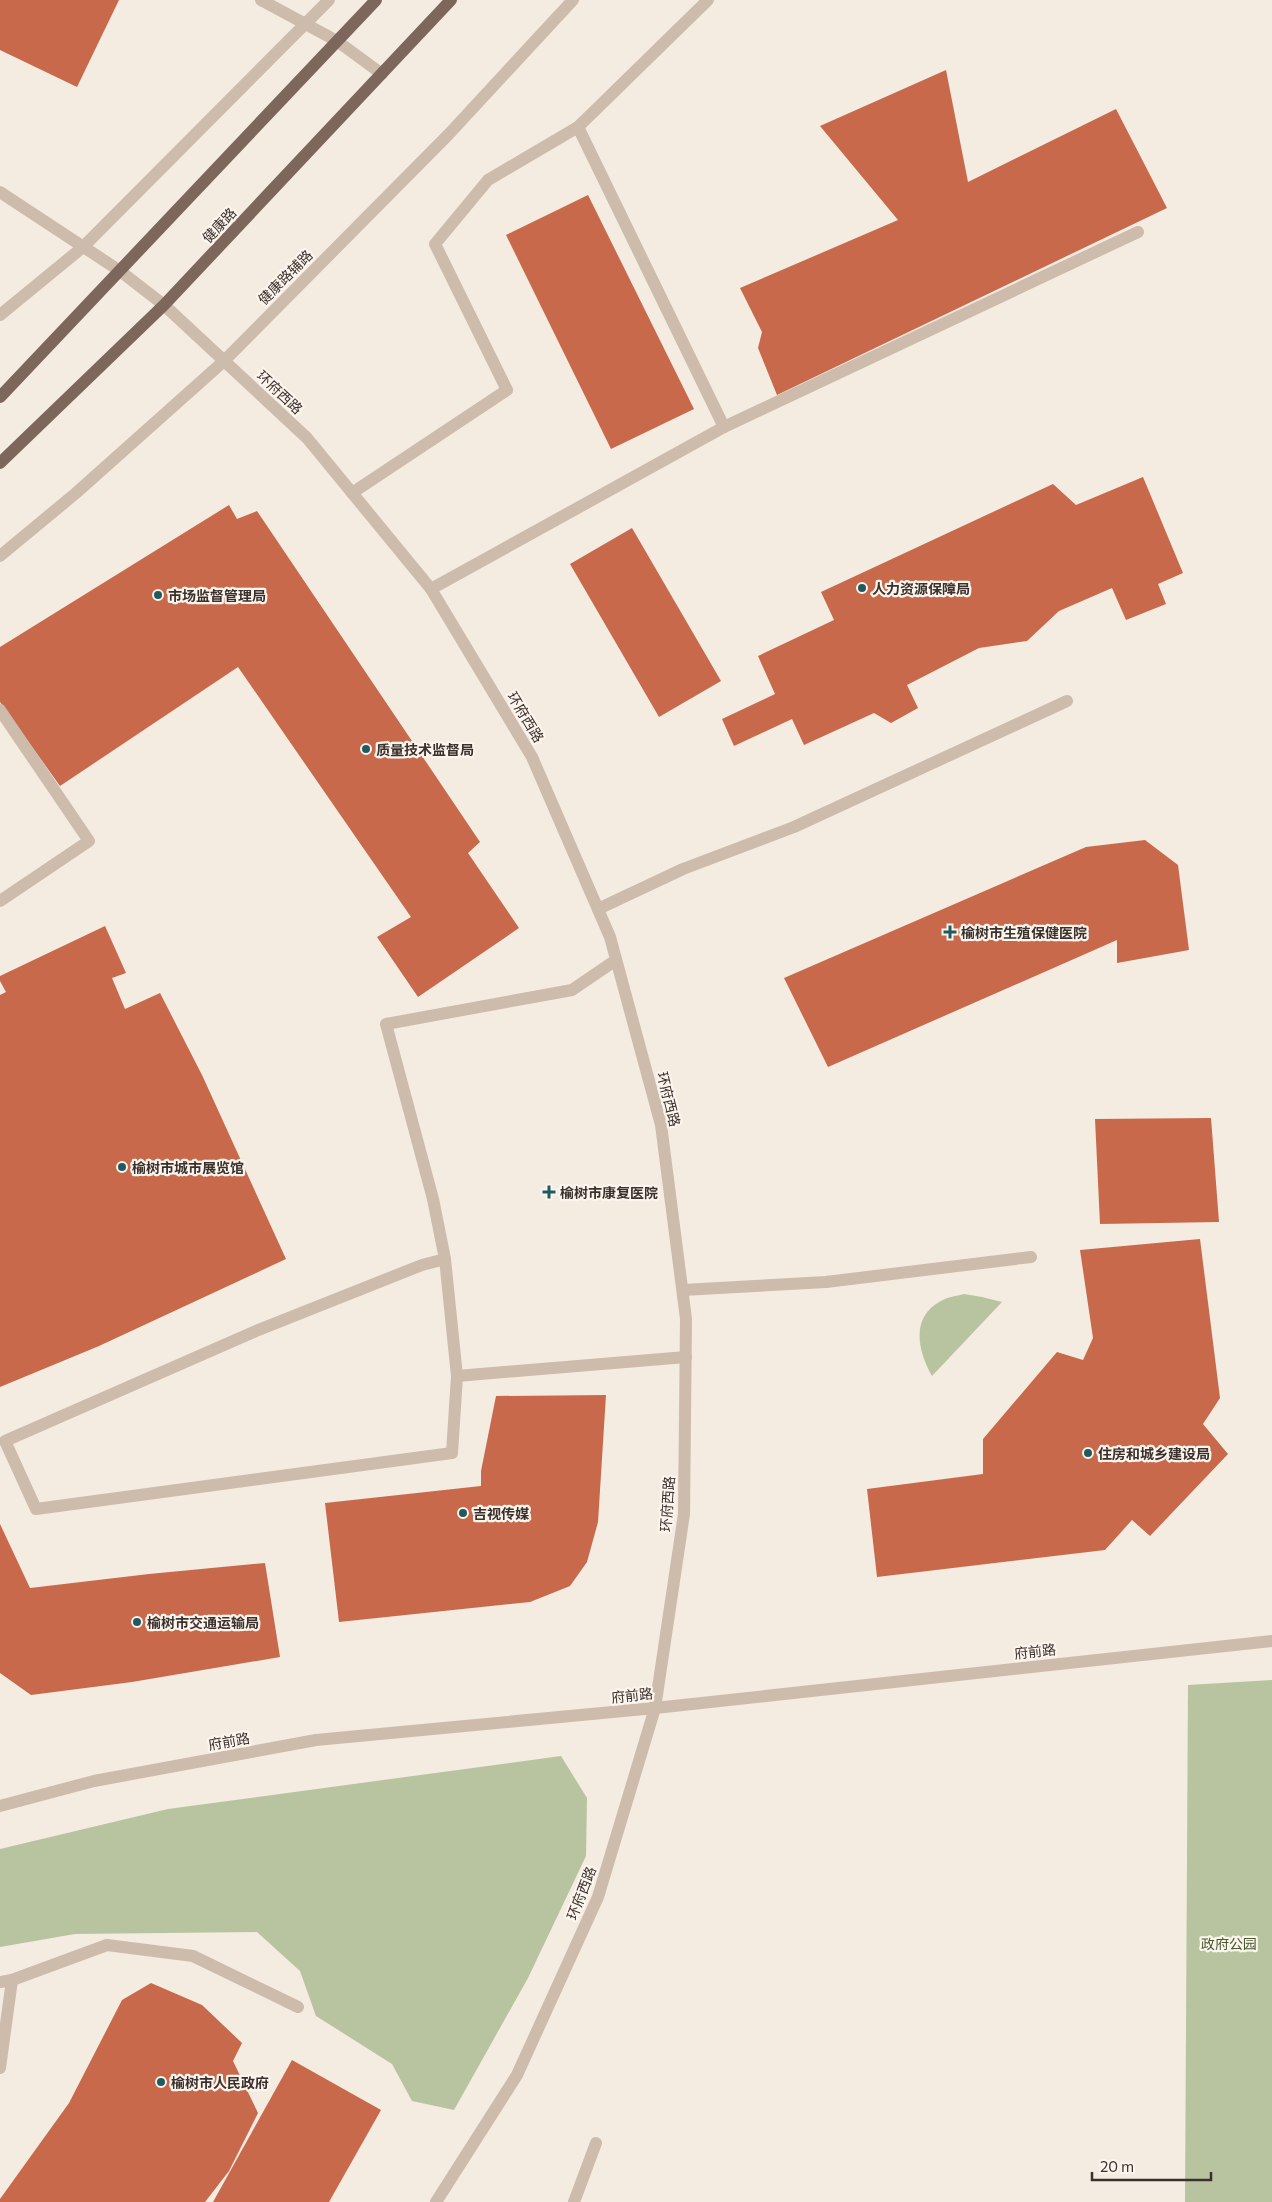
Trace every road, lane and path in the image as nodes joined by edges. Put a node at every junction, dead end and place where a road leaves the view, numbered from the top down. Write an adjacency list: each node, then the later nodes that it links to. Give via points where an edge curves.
1 (261, 0): 7 (street)
2 (329, 0): 7 (street)
3 (376, 0): 8 (main road)
4 (451, 0): 9 (main road, 健康路)
5 (573, 0): 17 (street, 健康路辅路, via 448,134)
6 (708, 0): 10 (street)
7 (305, 24): 8 (street); 13 (street)
8 (337, 41): 9 (street); 14 (main road)
9 (382, 74): 15 (main road, 健康路)
10 (578, 127): 19 (street); 21 (street, via 488,180 434,244 507,390)
11 (0, 192): 13 (street, 环府西路)
12 (1138, 232): 19 (street)
13 (83, 247): 14 (street, 环府西路); 16 (street)
14 (120, 271): 15 (street, 环府西路); 18 (main road)
15 (164, 305): 17 (street, 环府西路); 20 (main road, 健康路)
16 (0, 315)
17 (224, 361): 21 (street, 环府西路, via 307,438); 22 (street, 健康路辅路)
18 (0, 398)
19 (724, 427): 23 (street)
20 (0, 463)
21 (352, 493): 23 (street, 环府西路)
22 (0, 556)
23 (431, 589): 27 (street, 环府西路, via 532,757)
24 (1067, 701): 27 (street, via 794,827 682,869)
25 (0, 710): 26 (street, via 89,841)
26 (0, 901)
27 (598, 909): 28 (street, 环府西路)
28 (616, 960): 30 (street, via 572,990 386,1024 433,1198); 31 (street, 环府西路, via 661,1125)
29 (1031, 1257): 31 (street, via 826,1282)
30 (445, 1259): 33 (street); 33 (street, via 422,1264 256,1331 4,1441 36,1509 452,1453)
31 (683, 1290): 32 (street, 环府西路)
32 (686, 1358): 33 (street); 35 (street, 环府西路, via 684,1514)
33 (458, 1376)
34 (1272, 1641): 35 (street, 府前路)
35 (655, 1708): 36 (street, 府前路, via 316,1740 94,1781); 41 (street, 环府西路, via 598,1897 516,2075)
36 (0, 1806)
37 (6, 1981): 38 (street, via 107,1944 193,1956); 39 (street)
38 (298, 2007)
39 (0, 2068)
40 (596, 2144): 42 (street)
41 (436, 2202)
42 (574, 2202)

